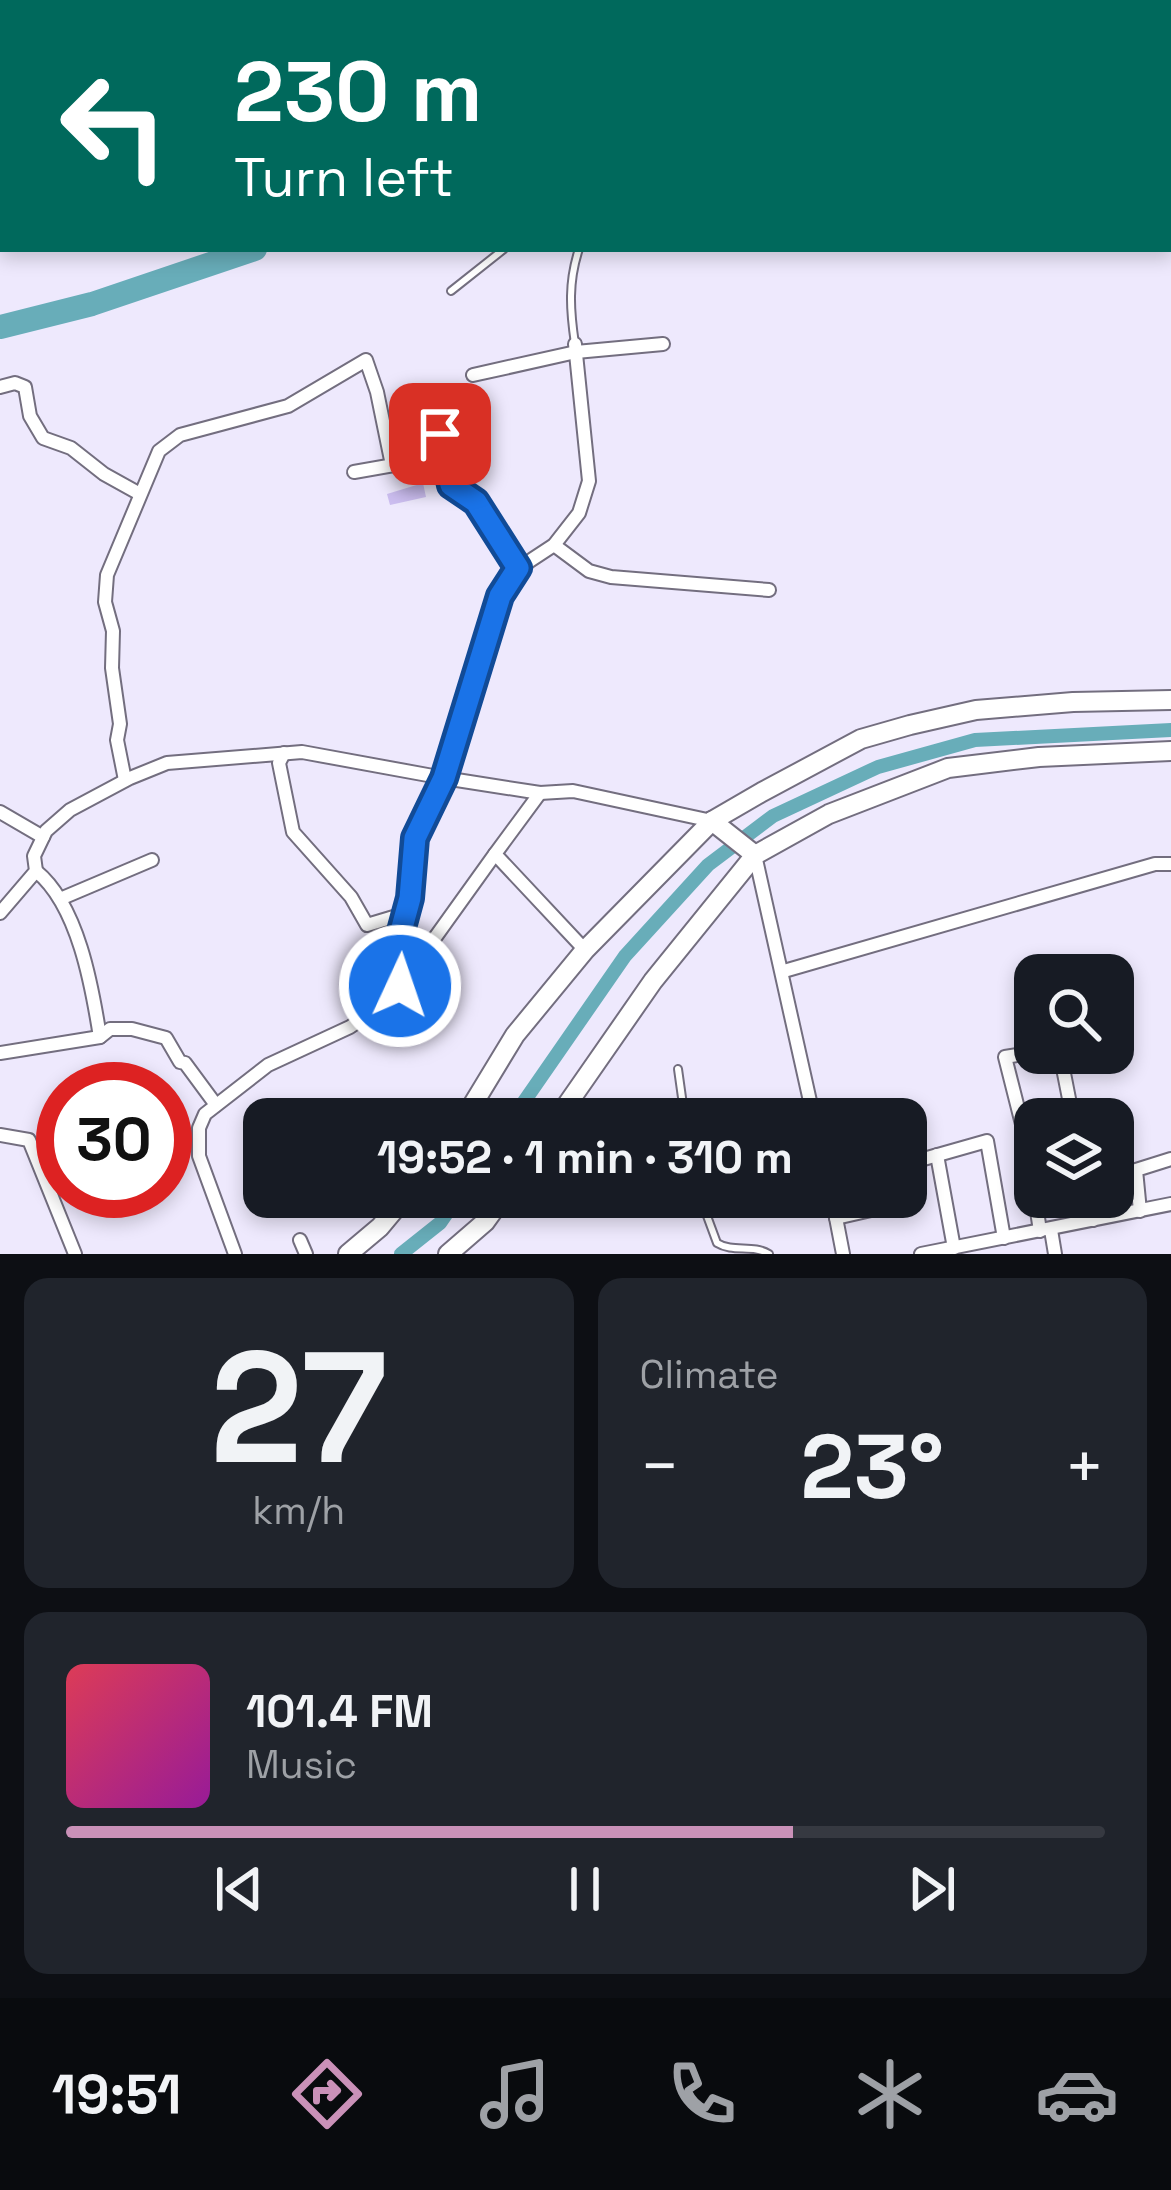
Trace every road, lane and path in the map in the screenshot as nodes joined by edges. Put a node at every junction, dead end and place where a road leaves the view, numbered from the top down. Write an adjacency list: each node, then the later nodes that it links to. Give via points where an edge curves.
1 (500, 252): 3 (lane)
2 (578, 252): 5 (lane, via 569,301)
3 (451, 291)
4 (663, 344): 5 (street)
5 (576, 348): 6 (street); 13 (street, via 590,481 580,513)
6 (473, 375)
7 (0, 388): 12 (street, via 25,387 43,438)
8 (440, 434): 9 (street)
9 (445, 456): 10 (street); 14 (street, via 451,485 476,502)
10 (392, 465): 11 (street); 12 (street, via 366,361 288,406 167,442)
11 (354, 472)
12 (140, 494): 20 (street, via 106,589)
13 (554, 545): 14 (street); 15 (street, via 611,577)
14 (518, 568): 19 (street, via 500,596)
15 (769, 590)
16 (1171, 700): 23 (street, via 976,710 910,725 862,739)
17 (1171, 752): 25 (street, via 948,768)
18 (284, 753): 19 (street); 20 (street, via 167,763); 32 (street, via 279,763 293,832 367,925)
19 (444, 778): 21 (street); 32 (street, via 415,838)
20 (125, 780): 24 (street, via 70,810)
21 (540, 793): 23 (street, via 573,791); 26 (street)
22 (0, 812): 24 (street)
23 (718, 826): 25 (street); 33 (street)
24 (43, 837): 29 (street)
25 (750, 851): 34 (street); 41 (street)
26 (495, 854): 33 (street); 35 (street)
27 (152, 860): 30 (street)
28 (1171, 864): 34 (street)
29 (36, 872): 30 (street); 31 (street)
30 (60, 899): 36 (street, via 92,985)
31 (0, 913)
32 (406, 913): 35 (street, via 397,946)
33 (585, 950): 40 (street)
34 (784, 971): 43 (street)
35 (400, 986): 44 (street, via 383,1007 281,1058)
36 (100, 1037): 37 (street); 44 (street, via 132,1029 166,1038)
37 (0, 1053)
38 (1014, 1056): 56 (street, via 1006,1057)
39 (678, 1069): 42 (lane)
40 (477, 1098)
41 (572, 1098)
42 (683, 1098)
43 (810, 1098)
44 (216, 1106): 61 (street, via 200,1128 200,1156)
45 (0, 1135): 60 (street, via 29,1140)
46 (937, 1155): 47 (street); 57 (street, via 987,1141); 59 (street)
47 (927, 1158)
48 (1171, 1159): 50 (street, via 1136,1170)
49 (1171, 1204): 50 (street)
50 (1141, 1210): 55 (street)
51 (388, 1218): 63 (street)
52 (488, 1218): 64 (street)
53 (708, 1218): 65 (lane, via 717,1244)
54 (836, 1218): 66 (street)
55 (1094, 1220): 56 (street)
56 (1046, 1230): 57 (street); 68 (street)
57 (1004, 1238): 59 (street)
58 (300, 1240): 62 (street)
59 (954, 1248): 67 (street)
60 (75, 1254)
61 (235, 1254)
62 (305, 1254)
63 (348, 1254)
64 (448, 1254)
65 (769, 1254)
66 (843, 1254)
67 (920, 1254)
68 (1054, 1254)

